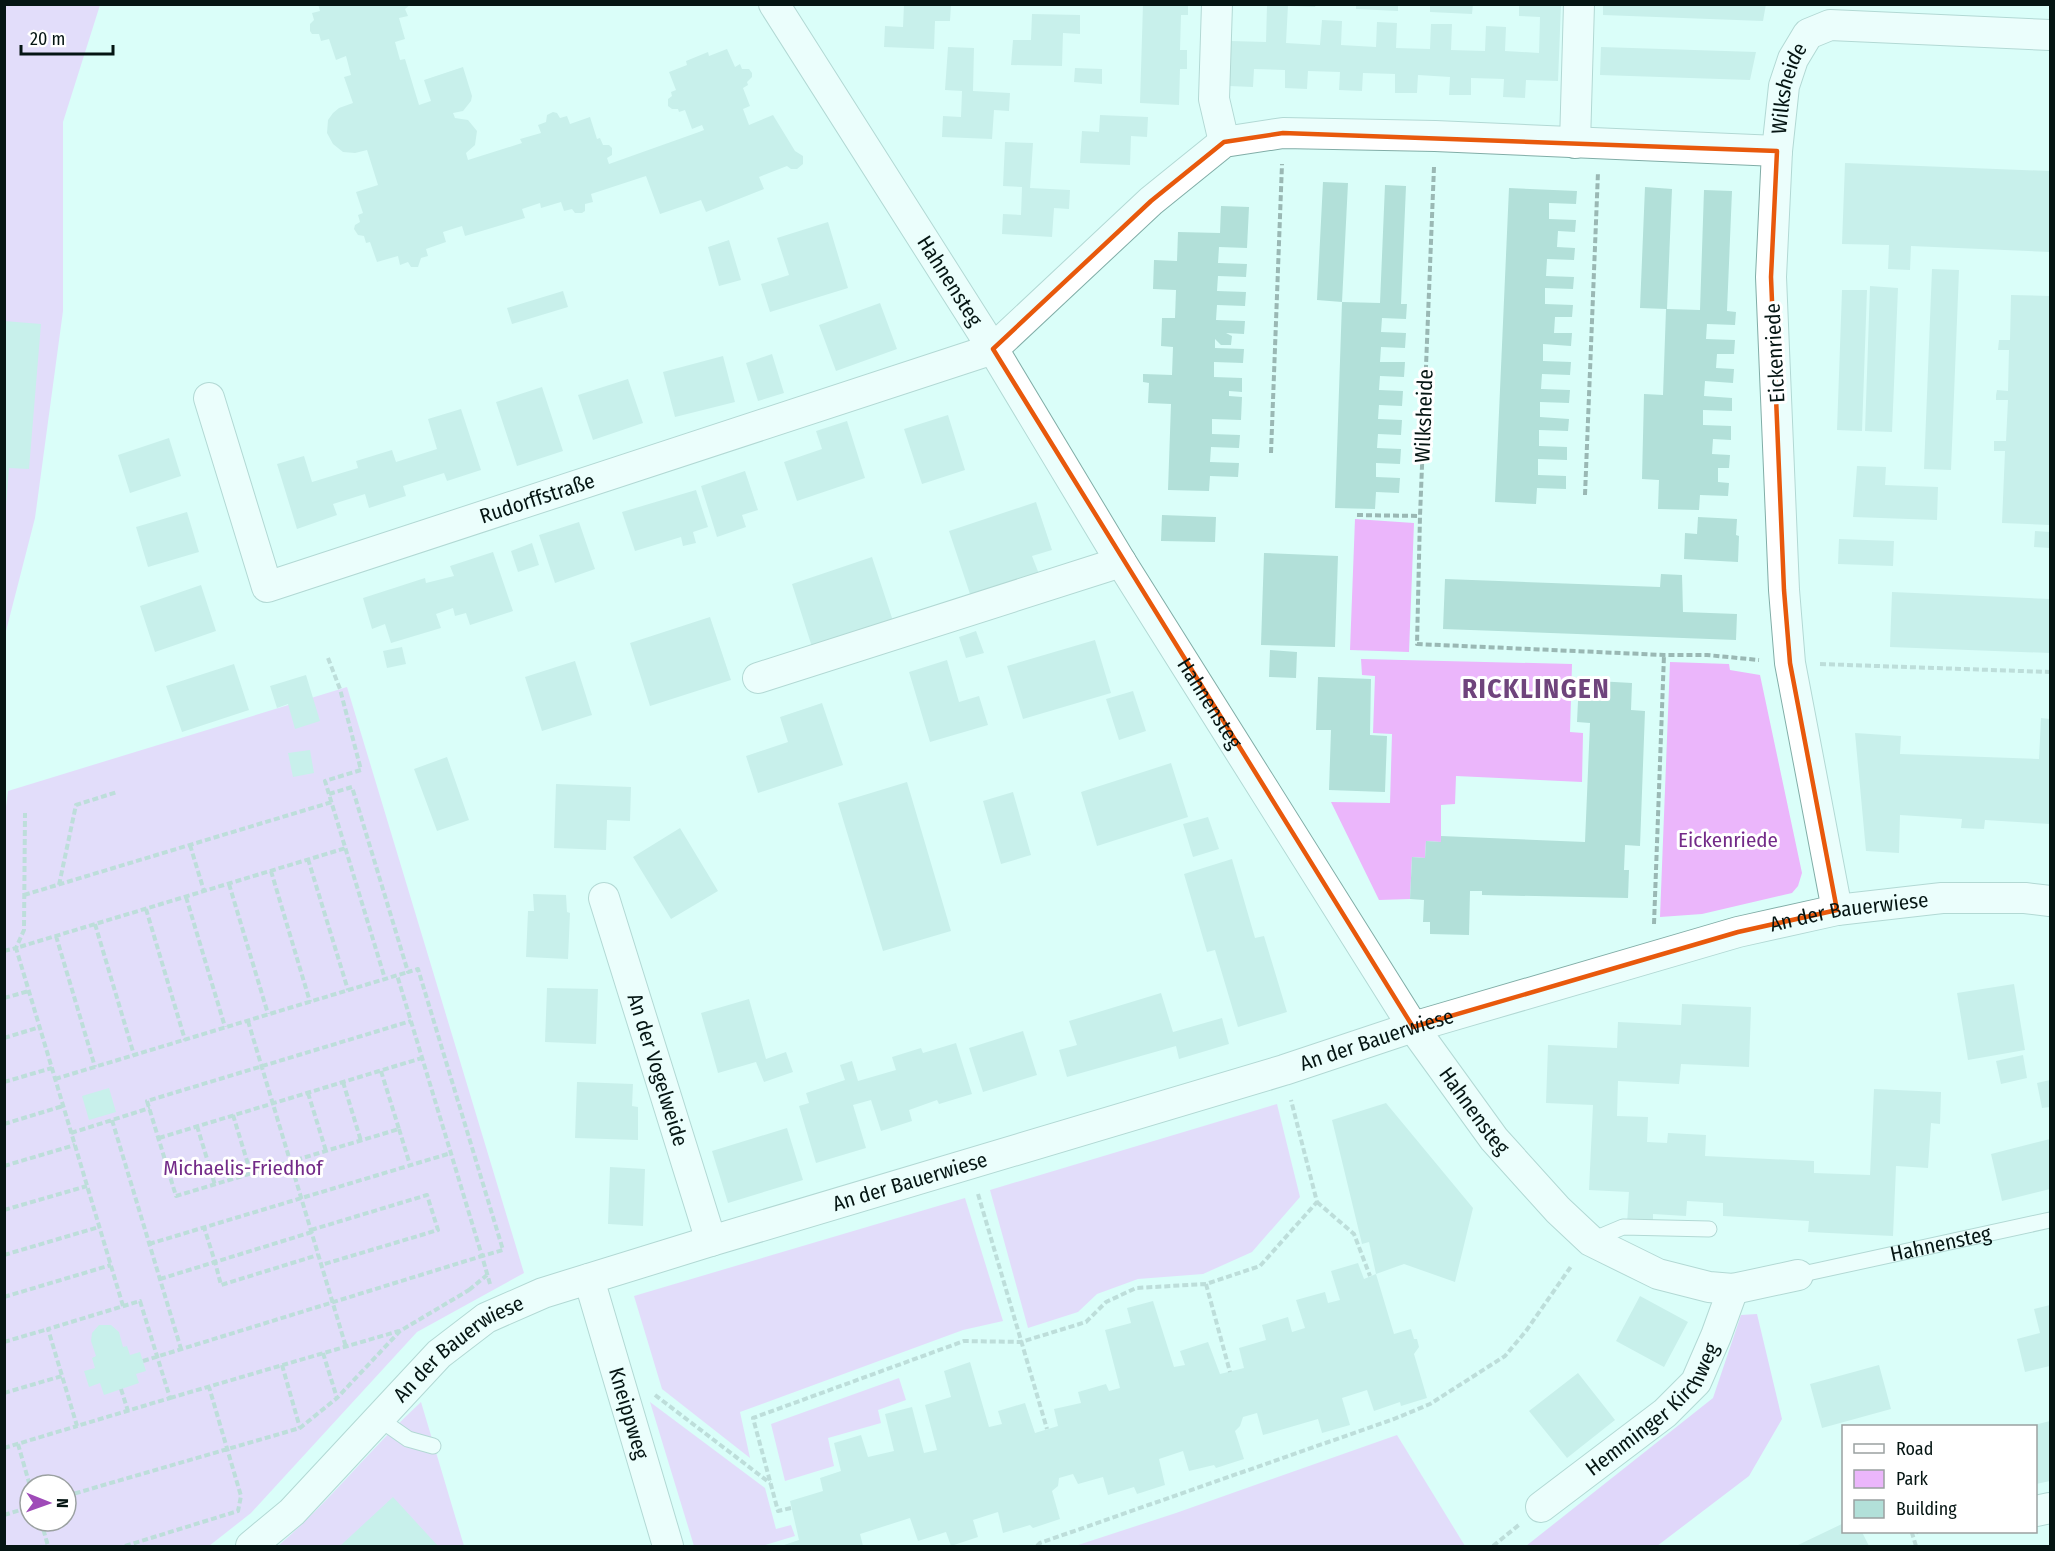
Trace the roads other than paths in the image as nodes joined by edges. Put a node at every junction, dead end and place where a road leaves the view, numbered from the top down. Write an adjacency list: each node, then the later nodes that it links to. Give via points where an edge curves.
1 (774, 4): 8 (street, Hahnensteg)
2 (1217, 4): 5 (street, via 1214,99)
3 (1579, 4): 6 (street)
4 (2050, 35): 7 (street, Wilksheide, via 1830,25 1808,34 1793,59 1784,86)
5 (1224, 142): 6 (street, Wilksheide, via 1283,133); 8 (street, via 1151,201)
6 (1587, 143): 7 (street, Wilksheide)
7 (1777, 151): 14 (street, Eickenriede, via 1771,277 1784,590 1790,663)
8 (993, 350): 9 (street, Rudorffstraße, via 267,587); 10 (street, Hahnensteg)
9 (209, 398)
10 (1121, 562): 11 (street); 15 (street, Hahnensteg)
11 (758, 678)
12 (604, 898): 18 (street, An der Vogelweide)
13 (2050, 901): 14 (street, An der Bauerwiese, via 1942,898)
14 (1837, 910): 15 (street, An der Bauerwiese, via 1738,932)
15 (1413, 1027): 18 (street, An der Bauerwiese, via 1284,1070); 19 (street, Hahnensteg, via 1494,1139)
16 (2050, 1220): 20 (lane, Hahnensteg)
17 (1709, 1229): 19 (lane, via 1623,1227)
18 (711, 1241): 21 (street, An der Bauerwiese)
19 (1591, 1241): 22 (street, Hahnensteg, via 1658,1274)
20 (1798, 1275): 22 (street, Hahnensteg)
21 (589, 1279): 23 (street, An der Bauerwiese, via 543,1293 486,1318 439,1354); 27 (street, Kneippweg)
22 (1733, 1289): 25 (street, Hemminger Kirchweg, via 1696,1382 1665,1413)
23 (378, 1418): 24 (lane, via 408,1438); 26 (street, An der Bauerwiese, via 292,1512)
24 (433, 1446)
25 (1541, 1507)
26 (251, 1546)
27 (668, 1546)

